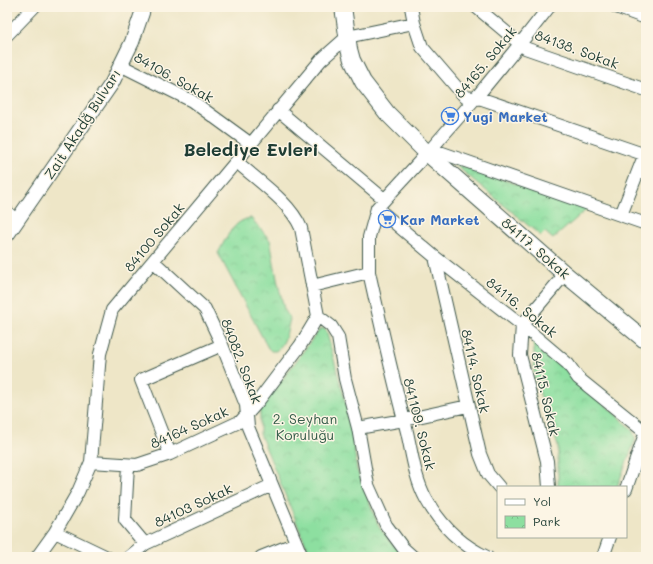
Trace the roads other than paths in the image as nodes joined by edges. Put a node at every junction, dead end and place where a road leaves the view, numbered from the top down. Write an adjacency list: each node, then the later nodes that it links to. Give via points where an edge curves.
1 (34, 7): 10 (street)
2 (143, 7): 13 (street, Zait Akadğ Bulvarı, via 132,42)
3 (343, 7): 11 (main road, 84117. Sokak)
4 (411, 7): 9 (street)
5 (476, 7): 12 (street, 84138. Sokak)
6 (549, 7): 12 (street, 84165. Sokak)
7 (616, 7): 8 (street)
8 (646, 18)
9 (414, 23): 11 (street); 15 (street, via 422,46 465,96)
10 (7, 35)
11 (347, 36): 16 (street, 84100 Sokak, via 321,60); 18 (main road, 84117. Sokak, via 352,60 364,82 387,113)
12 (520, 44): 14 (street, 84138. Sokak, via 525,48); 15 (street, 84165. Sokak)
13 (120, 65): 17 (street, 84106. Sokak, via 192,101); 23 (street, Zait Akadğ Bulvarı, via 112,82)
14 (646, 90)
15 (474, 99): 18 (street, 84165. Sokak); 19 (street)
16 (278, 110): 17 (street, 84100 Sokak); 21 (street, 84116. Sokak)
17 (251, 144): 20 (street, 84100 Sokak)
18 (429, 151): 21 (street); 22 (street); 29 (main road, 84117. Sokak)
19 (646, 153): 22 (street)
20 (237, 162): 27 (street, 84100 Sokak); 30 (street, via 287,206 298,220)
21 (380, 204): 26 (street, 84116. Sokak); 28 (street, via 369,237)
22 (622, 215): 24 (street)
23 (12, 217): 25 (street, Zait Akadğ Bulvarı)
24 (646, 224)
25 (7, 235)
26 (435, 257): 32 (street, 84116. Sokak); 35 (street, 84114. Sokak)
27 (153, 261): 34 (street, 84082. Sokak, via 205,309); 41 (street, 84100 Sokak, via 112,310 100,354)
28 (369, 272): 30 (street); 37 (street, 841109. Sokak)
29 (564, 274): 32 (street); 33 (main road, 84117. Sokak)
30 (312, 286): 31 (street)
31 (318, 316): 36 (street, 84164 Sokak, via 300,346); 38 (street, via 331,326 338,337 345,379)
32 (522, 325): 39 (street, 84116. Sokak, via 568,364 578,378); 45 (street, 84115. Sokak, via 520,355 547,461)
33 (646, 341)
34 (222, 345): 36 (street, 84082. Sokak, via 246,405); 40 (street, via 141,380)
35 (468, 406): 37 (street); 44 (street, 84114. Sokak, via 484,464 488,474)
36 (247, 414): 40 (street, 84164 Sokak, via 242,421); 43 (street, 84082. Sokak, via 248,427)
37 (404, 420): 38 (street); 51 (street, 841109. Sokak, via 420,487 429,504 456,537)
38 (358, 428): 57 (street, via 368,485 381,517)
39 (646, 431): 46 (street)
40 (170, 454): 42 (street, 84164 Sokak, via 137,465)
41 (91, 462): 42 (street, 84164 Sokak); 47 (street, 84100 Sokak, via 78,492)
42 (128, 465): 50 (street, via 125,520)
43 (272, 485): 49 (street, 84082. Sokak); 50 (street, 84103 Sokak)
44 (498, 486)
45 (549, 486)
46 (627, 486)
47 (55, 532): 52 (street, 84100 Sokak); 53 (street)
48 (610, 538): 58 (street)
49 (296, 543): 55 (street); 56 (street, 84082. Sokak)
50 (145, 544): 54 (street, 84103 Sokak)
51 (483, 556)
52 (37, 557)
53 (107, 557)
54 (129, 557)
55 (261, 557)
56 (302, 557)
57 (413, 557)
58 (603, 557)

